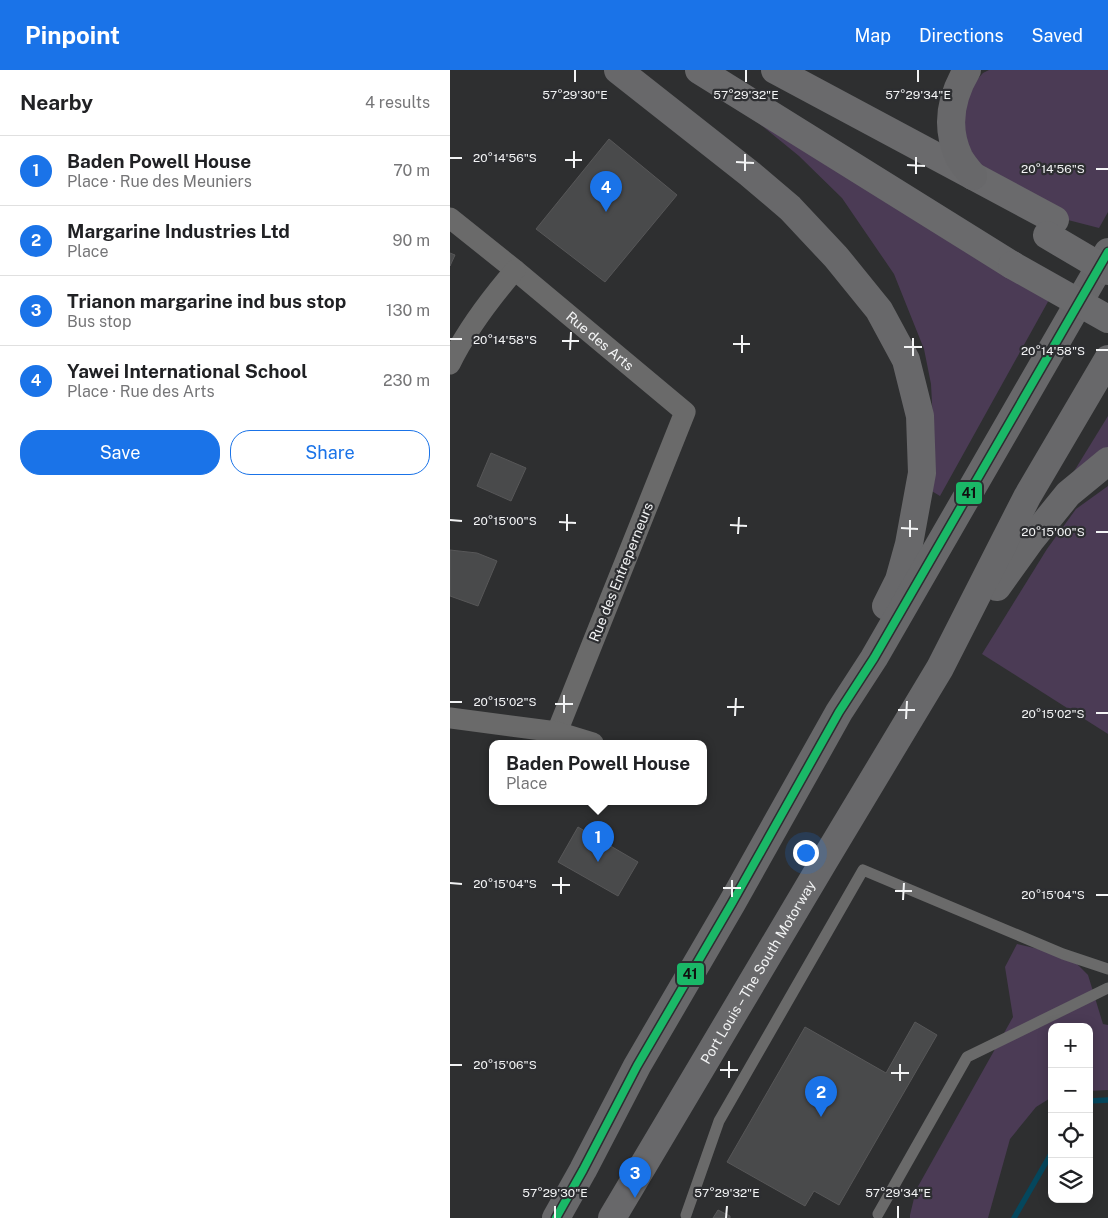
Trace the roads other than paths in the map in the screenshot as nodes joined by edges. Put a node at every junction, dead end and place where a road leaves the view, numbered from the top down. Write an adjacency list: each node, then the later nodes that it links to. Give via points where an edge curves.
1 (618, 70): 20 (highway, via 790,208 879,310 906,360 920,416 922,474 909,544 899,580 854,666)
2 (698, 70): 13 (main road, bridge, via 1012,265)
3 (775, 70): 5 (main road)
4 (967, 70): 6 (highway, via 955,94 951,124 960,158)
5 (848, 110): 6 (main road); 8 (main road)
6 (973, 176): 8 (main road)
7 (450, 218): 11 (street, Rue des Arts)
8 (1051, 228): 10 (main road); 12 (main road, bridge)
9 (1108, 231): 18 (highway, via 1061,321 983,452)
10 (1108, 252): 18 (highway)
11 (515, 270): 15 (street, via 487,302); 16 (street, Rue des Arts)
12 (1108, 271)
13 (1108, 319)
14 (1108, 359): 19 (highway, Port Louis – The South Motorway, via 1028,497)
15 (450, 364)
16 (685, 412): 22 (street, Rue des Entreperneurs)
17 (1108, 461): 19 (highway, via 1068,494 1030,541)
18 (965, 500): 20 (highway)
19 (940, 668): 29 (highway, Port Louis – The South Motorway)
20 (839, 712): 28 (highway, via 637,1066)
21 (450, 718): 22 (street)
22 (557, 732): 23 (street)
23 (583, 740)
24 (1108, 969): 27 (lane, via 1063,954 864,870 720,1121)
25 (1108, 988): 26 (lane, via 966,1057)
26 (878, 1214)
27 (686, 1215)
28 (556, 1218)
29 (612, 1218)

